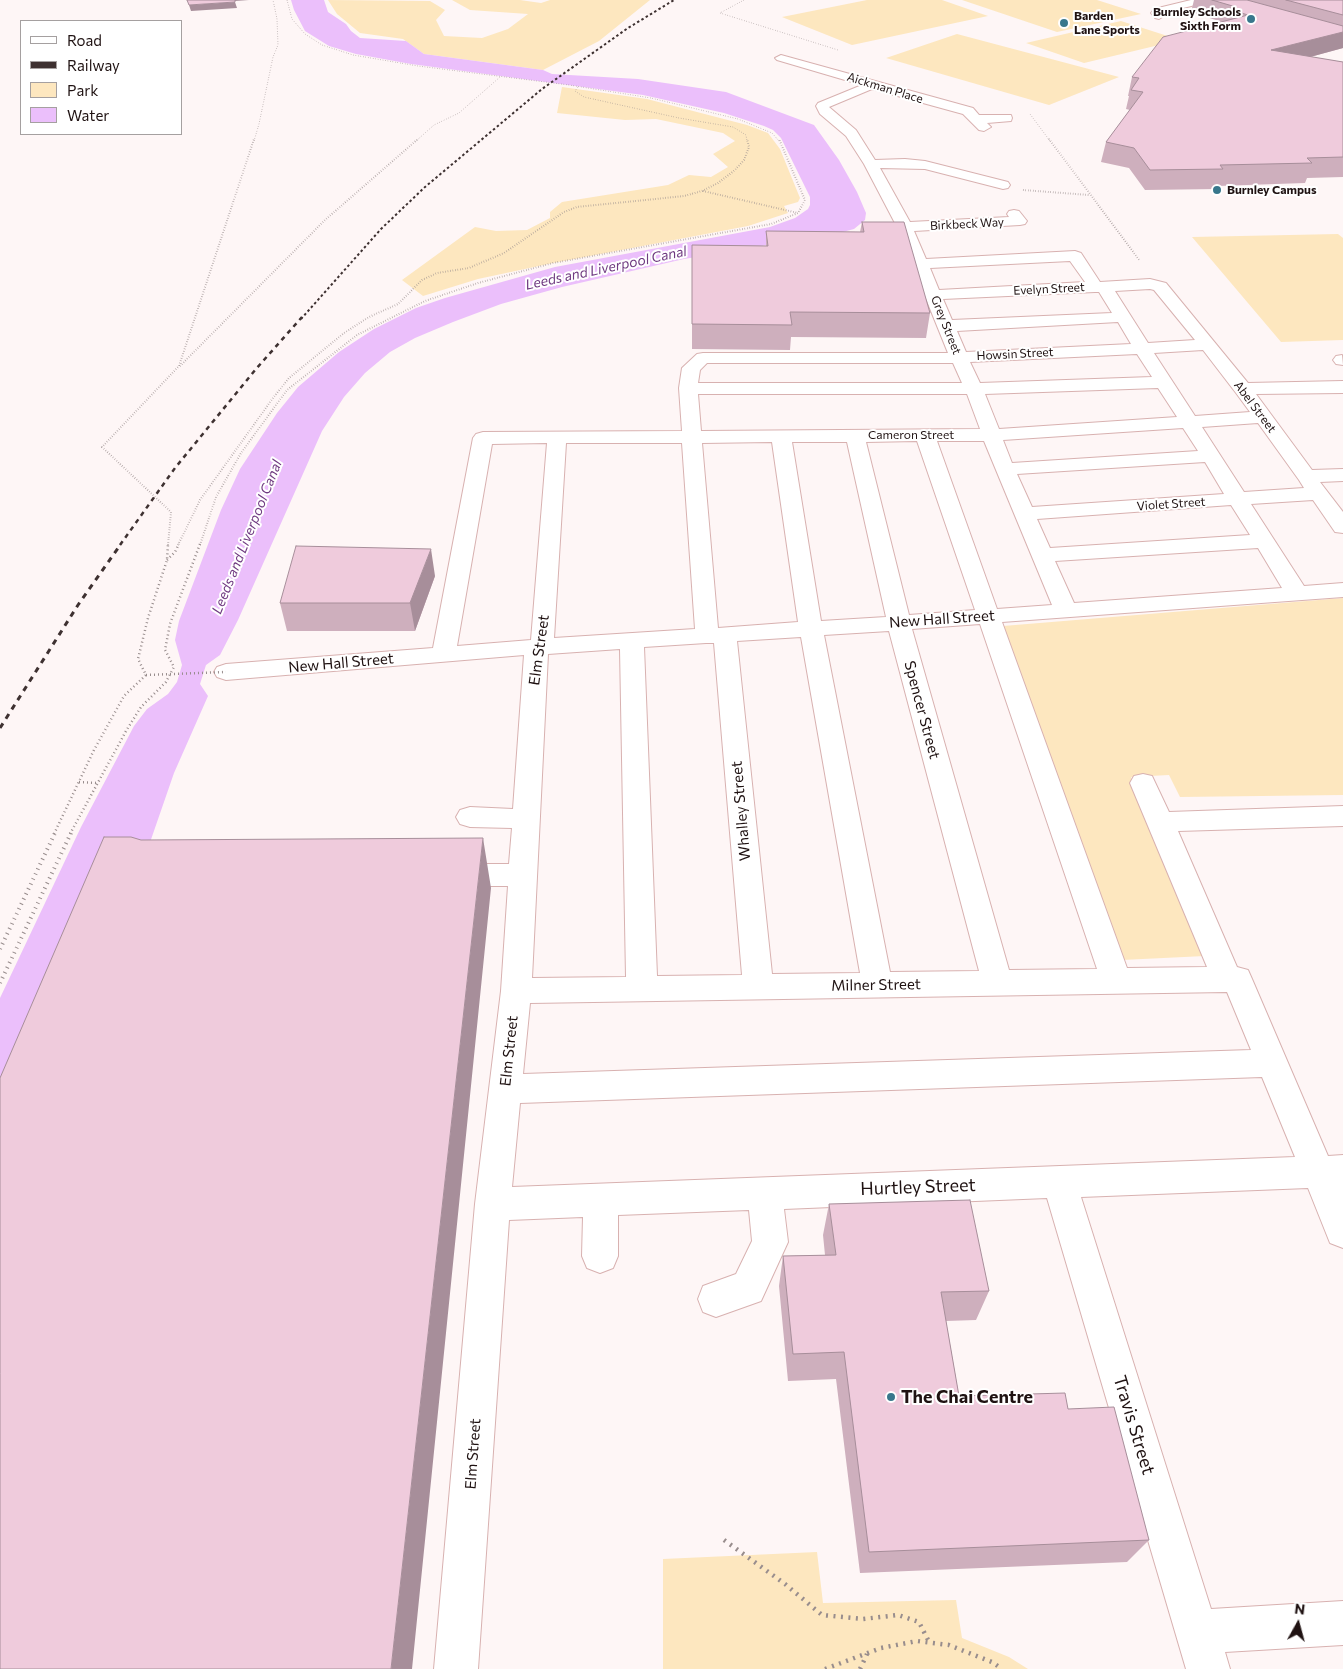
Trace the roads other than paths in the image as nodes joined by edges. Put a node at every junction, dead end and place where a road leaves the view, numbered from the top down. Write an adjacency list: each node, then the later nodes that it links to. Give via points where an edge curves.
1 (1202, 0): 2 (street); 3 (street, via 1158,11)
2 (1218, 5)
3 (1159, 16)
4 (782, 57): 5 (street, Aickman Place)
5 (871, 85): 6 (street, Aickman Place, via 963,109 980,123); 7 (street, Grey Street, via 822,106 851,132)
6 (1006, 118)
7 (871, 164): 8 (street, via 925,165); 10 (street, Grey Street)
8 (1003, 185)
9 (1014, 214): 10 (street, Birkbeck Way, via 1020,221)
10 (905, 227): 11 (street, Grey Street)
11 (920, 264): 12 (street, via 1075,256); 14 (street, Grey Street)
12 (1100, 287): 13 (street, Evelyn Street, via 1150,284); 14 (street, Evelyn Street); 15 (street)
13 (1164, 290): 17 (street, Abel Street)
14 (934, 295): 16 (street, Grey Street)
15 (1124, 316): 16 (street); 18 (street)
16 (945, 326): 19 (street, Grey Street)
17 (1207, 345): 18 (street, Howsin Street); 24 (street, Abel Street)
18 (1144, 348): 19 (street, Howsin Street); 20 (street)
19 (959, 357): 22 (street, Howsin Street, via 703,358 690,368); 23 (street, Grey Street)
20 (1163, 382): 23 (street); 26 (street)
21 (1343, 387): 24 (street)
22 (688, 388): 23 (street); 30 (street, Whalley Street)
23 (974, 389): 29 (street, Grey Street)
24 (1243, 389): 25 (street, Abel Street)
25 (1263, 417): 26 (street, Cameron Street); 36 (street, Abel Street)
26 (1190, 422): 29 (street, Cameron Street); 33 (street)
27 (855, 435): 28 (street, Cameron Street); 31 (street, Cameron Street); 47 (street, Spencer Street)
28 (925, 435): 29 (street, Cameron Street); 46 (street)
29 (992, 435): 34 (street, Grey Street)
30 (693, 436): 31 (street, Cameron Street); 32 (street, Cameron Street); 49 (street, Whalley Street)
31 (781, 436): 48 (street)
32 (558, 437): 51 (street, Elm Street); 52 (street, Cameron Street, via 483,438)
33 (1212, 456): 34 (street); 38 (street)
34 (1005, 469): 39 (street, Grey Street)
35 (1343, 475): 36 (street)
36 (1306, 476): 37 (street, Abel Street)
37 (1318, 493): 38 (street, Violet Street); 40 (street, Abel Street)
38 (1238, 500): 39 (street, Violet Street); 41 (street)
39 (1024, 514): 42 (street, Grey Street)
40 (1343, 527)
41 (1264, 541): 42 (street); 44 (street)
42 (1043, 555): 45 (street, Grey Street)
43 (1343, 590): 44 (street, New Hall Street)
44 (1297, 593): 45 (street, New Hall Street)
45 (1065, 610): 46 (street, New Hall Street)
46 (988, 616): 47 (street, New Hall Street); 62 (street)
47 (899, 623): 48 (street, New Hall Street); 63 (street, Spencer Street)
48 (811, 629): 49 (street, New Hall Street); 64 (street)
49 (716, 635): 50 (street, New Hall Street); 65 (street, Whalley Street)
50 (632, 641): 51 (street, New Hall Street); 66 (street)
51 (539, 647): 52 (street, New Hall Street); 57 (street, Elm Street)
52 (444, 654): 53 (street, New Hall Street)
53 (226, 672)
54 (1142, 783): 58 (street)
55 (1343, 816): 58 (street)
56 (470, 817): 57 (street)
57 (526, 819): 59 (street, Elm Street)
58 (1160, 822): 61 (street)
59 (523, 875): 60 (street); 67 (street, Elm Street)
60 (423, 876)
61 (1232, 979): 62 (street, Milner Street); 68 (street)
62 (1116, 980): 63 (street, Milner Street)
63 (997, 983): 64 (street, Milner Street)
64 (876, 985): 65 (street, Milner Street)
65 (758, 986): 66 (street, Milner Street)
66 (642, 988): 67 (street, Milner Street)
67 (516, 990): 69 (street, Elm Street)
68 (1273, 1063): 69 (street); 70 (street)
69 (505, 1089): 74 (street, Elm Street)
70 (1331, 1171): 71 (street, Hurtley Street); 75 (street)
71 (1059, 1182): 72 (street, Hurtley Street); 79 (street, Travis Street)
72 (764, 1193): 73 (street, Hurtley Street); 77 (street, via 770,1242 748,1288)
73 (601, 1200): 74 (street, Hurtley Street); 76 (street)
74 (492, 1204): 80 (street, Elm Street)
75 (1343, 1231)
76 (600, 1256)
77 (716, 1299)
78 (1343, 1623): 79 (street)
79 (1203, 1650)
80 (456, 1669)

